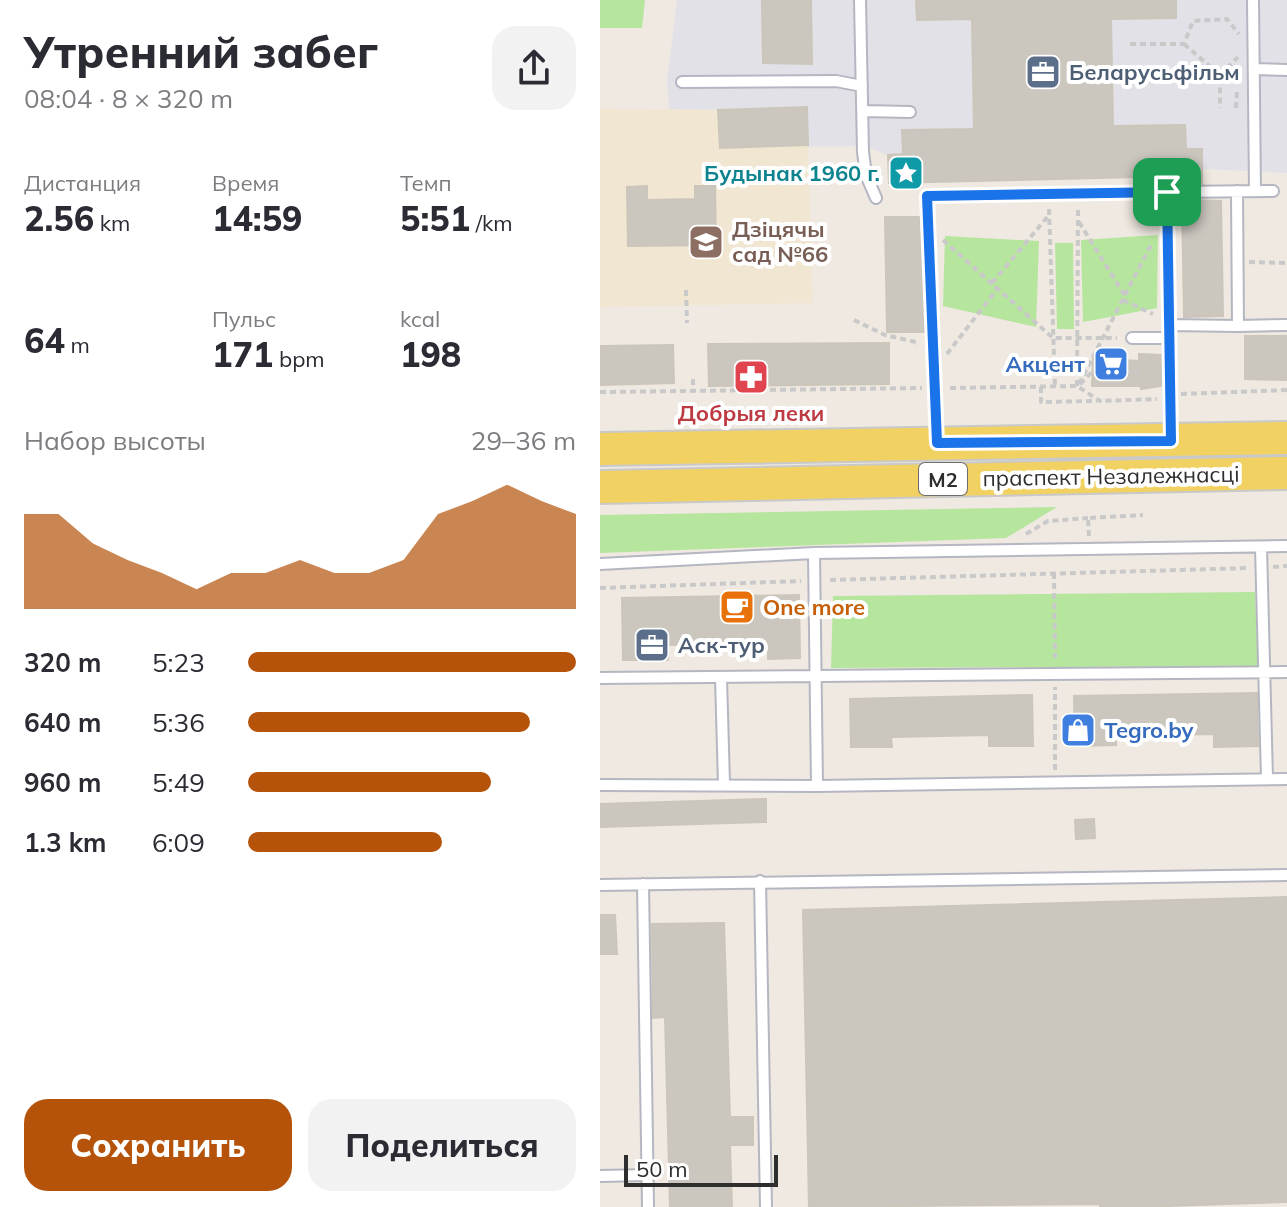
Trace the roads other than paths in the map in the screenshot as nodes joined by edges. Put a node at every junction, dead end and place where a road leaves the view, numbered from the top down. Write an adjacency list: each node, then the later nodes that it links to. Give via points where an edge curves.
1 (860, 0): 6 (lane)
2 (1253, 0): 3 (lane)
3 (1255, 69): 4 (lane); 10 (lane)
4 (1287, 70)
5 (682, 82): 6 (lane, via 836,81)
6 (862, 86): 7 (lane)
7 (863, 111): 8 (lane); 13 (lane, via 866,175)
8 (910, 112)
9 (1237, 191): 10 (lane); 12 (lane); 16 (lane)
10 (1255, 191): 11 (lane)
11 (1273, 191)
12 (1167, 192): 14 (lane); 21 (lane, via 927,196)
13 (876, 198)
14 (1169, 325): 16 (lane); 18 (lane)
15 (1287, 325): 16 (lane)
16 (1238, 326)
17 (1132, 338): 18 (lane)
18 (1169, 338): 20 (lane)
19 (1287, 438): 20 (main road, праспект Незалежнасці / М2)
20 (1171, 441): 21 (main road, праспект Незалежнасці / М2)
21 (937, 443): 22 (main road, праспект Незалежнасці / М2)
22 (600, 449)
23 (1287, 473): 24 (main road, праспект Незалежнасці / М2)
24 (600, 487)
25 (1287, 546): 26 (lane)
26 (1261, 547): 27 (lane); 29 (lane)
27 (814, 553): 28 (lane); 31 (lane)
28 (600, 564)
29 (1265, 672): 30 (lane); 31 (lane); 34 (lane)
30 (1287, 672)
31 (816, 677): 33 (lane); 38 (lane)
32 (600, 678): 33 (lane)
33 (721, 678): 36 (lane)
34 (1267, 779): 35 (lane); 38 (lane)
35 (1287, 779)
36 (724, 784): 37 (lane); 38 (lane)
37 (600, 785)
38 (817, 786)
39 (1287, 875): 40 (lane)
40 (760, 881): 41 (lane); 46 (lane)
41 (643, 884): 42 (lane); 43 (lane)
42 (600, 885)
43 (647, 1175): 44 (lane); 45 (lane)
44 (600, 1176)
45 (648, 1207)
46 (766, 1207)

